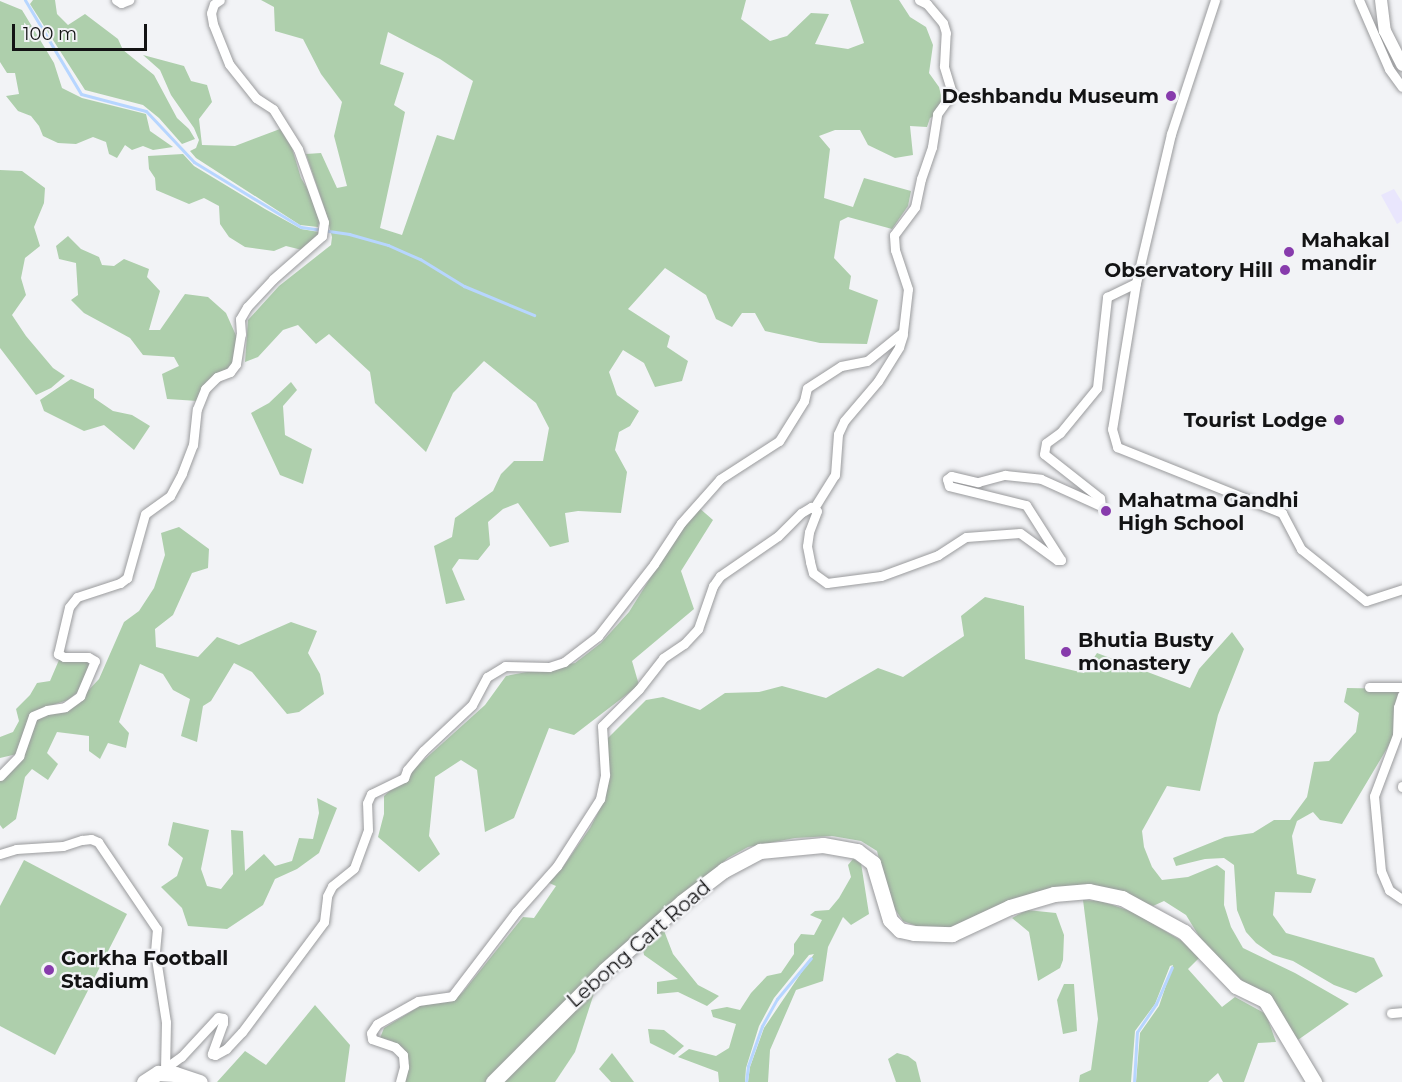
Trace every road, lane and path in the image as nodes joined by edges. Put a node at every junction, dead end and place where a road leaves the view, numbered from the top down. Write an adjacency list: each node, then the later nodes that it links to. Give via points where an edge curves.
1 (116, 0): 2 (street)
2 (129, 0)
3 (220, 0): 17 (street, via 211,13 229,64 256,98 273,109 298,148 324,222 322,236 246,307 240,319 242,334 236,364 205,389 197,409 193,445 182,473 170,496 146,514 127,578 77,597 69,607 58,654 95,661 80,696 65,707 33,716 19,756)
4 (918, 0): 11 (street, via 927,4 943,23 944,66 952,93 937,114 915,207 894,235 908,289)
5 (1215, 0): 10 (street, via 1171,134)
6 (1359, 0): 9 (street, via 1389,69)
7 (1381, 0): 8 (main road, via 1384,31)
8 (1402, 65)
9 (1402, 87)
10 (1136, 283): 12 (street, via 1107,297 1097,388 1060,433 1046,443 1044,454 1101,498 1101,506 1041,479 1005,475 978,483 951,476 947,479 949,486 1026,505 1061,560 1020,533 966,537 938,555 881,576 827,583 813,573 807,546 817,511); 13 (street, via 1112,429 1117,447 1282,513 1301,549 1366,601)
11 (903, 332): 12 (street, via 899,347 878,381 844,421 838,434 835,475); 22 (street, via 867,361 841,366 807,388 804,401 779,441 720,479 681,523 598,636 564,662 549,667 505,666 487,677 472,705 406,770 404,778 371,794 367,803 368,830 354,868 332,886 324,922 242,1032 226,1049 212,1054 223,1023 223,1018 218,1017 181,1057)
12 (814, 508): 26 (street, via 806,509 778,536 720,576 698,629 663,658 602,726 605,774 600,799 557,866 516,912 459,988 452,996 418,1000 377,1024 372,1039 403,1054)
13 (1402, 589)
14 (1369, 687): 15 (street)
15 (1402, 687)
16 (1402, 695): 19 (street, via 1397,735 1374,796 1381,871 1389,890)
17 (0, 776)
18 (0, 854): 22 (street, via 63,846 91,838 104,849 158,929 155,952 166,1022)
19 (1402, 899)
20 (1402, 1012): 21 (street)
21 (1391, 1013)
22 (161, 1071): 24 (highway); 25 (highway)
23 (1312, 1080): 27 (highway, Lebong Cart Road, via 1265,1000 1236,986 1184,932 1122,898 1089,891 1054,894 1010,907 952,934 914,933 900,930 890,920 873,863 857,851 823,845 760,850 724,870 605,970)
24 (144, 1082)
25 (200, 1082)
26 (400, 1082)
27 (492, 1082)

